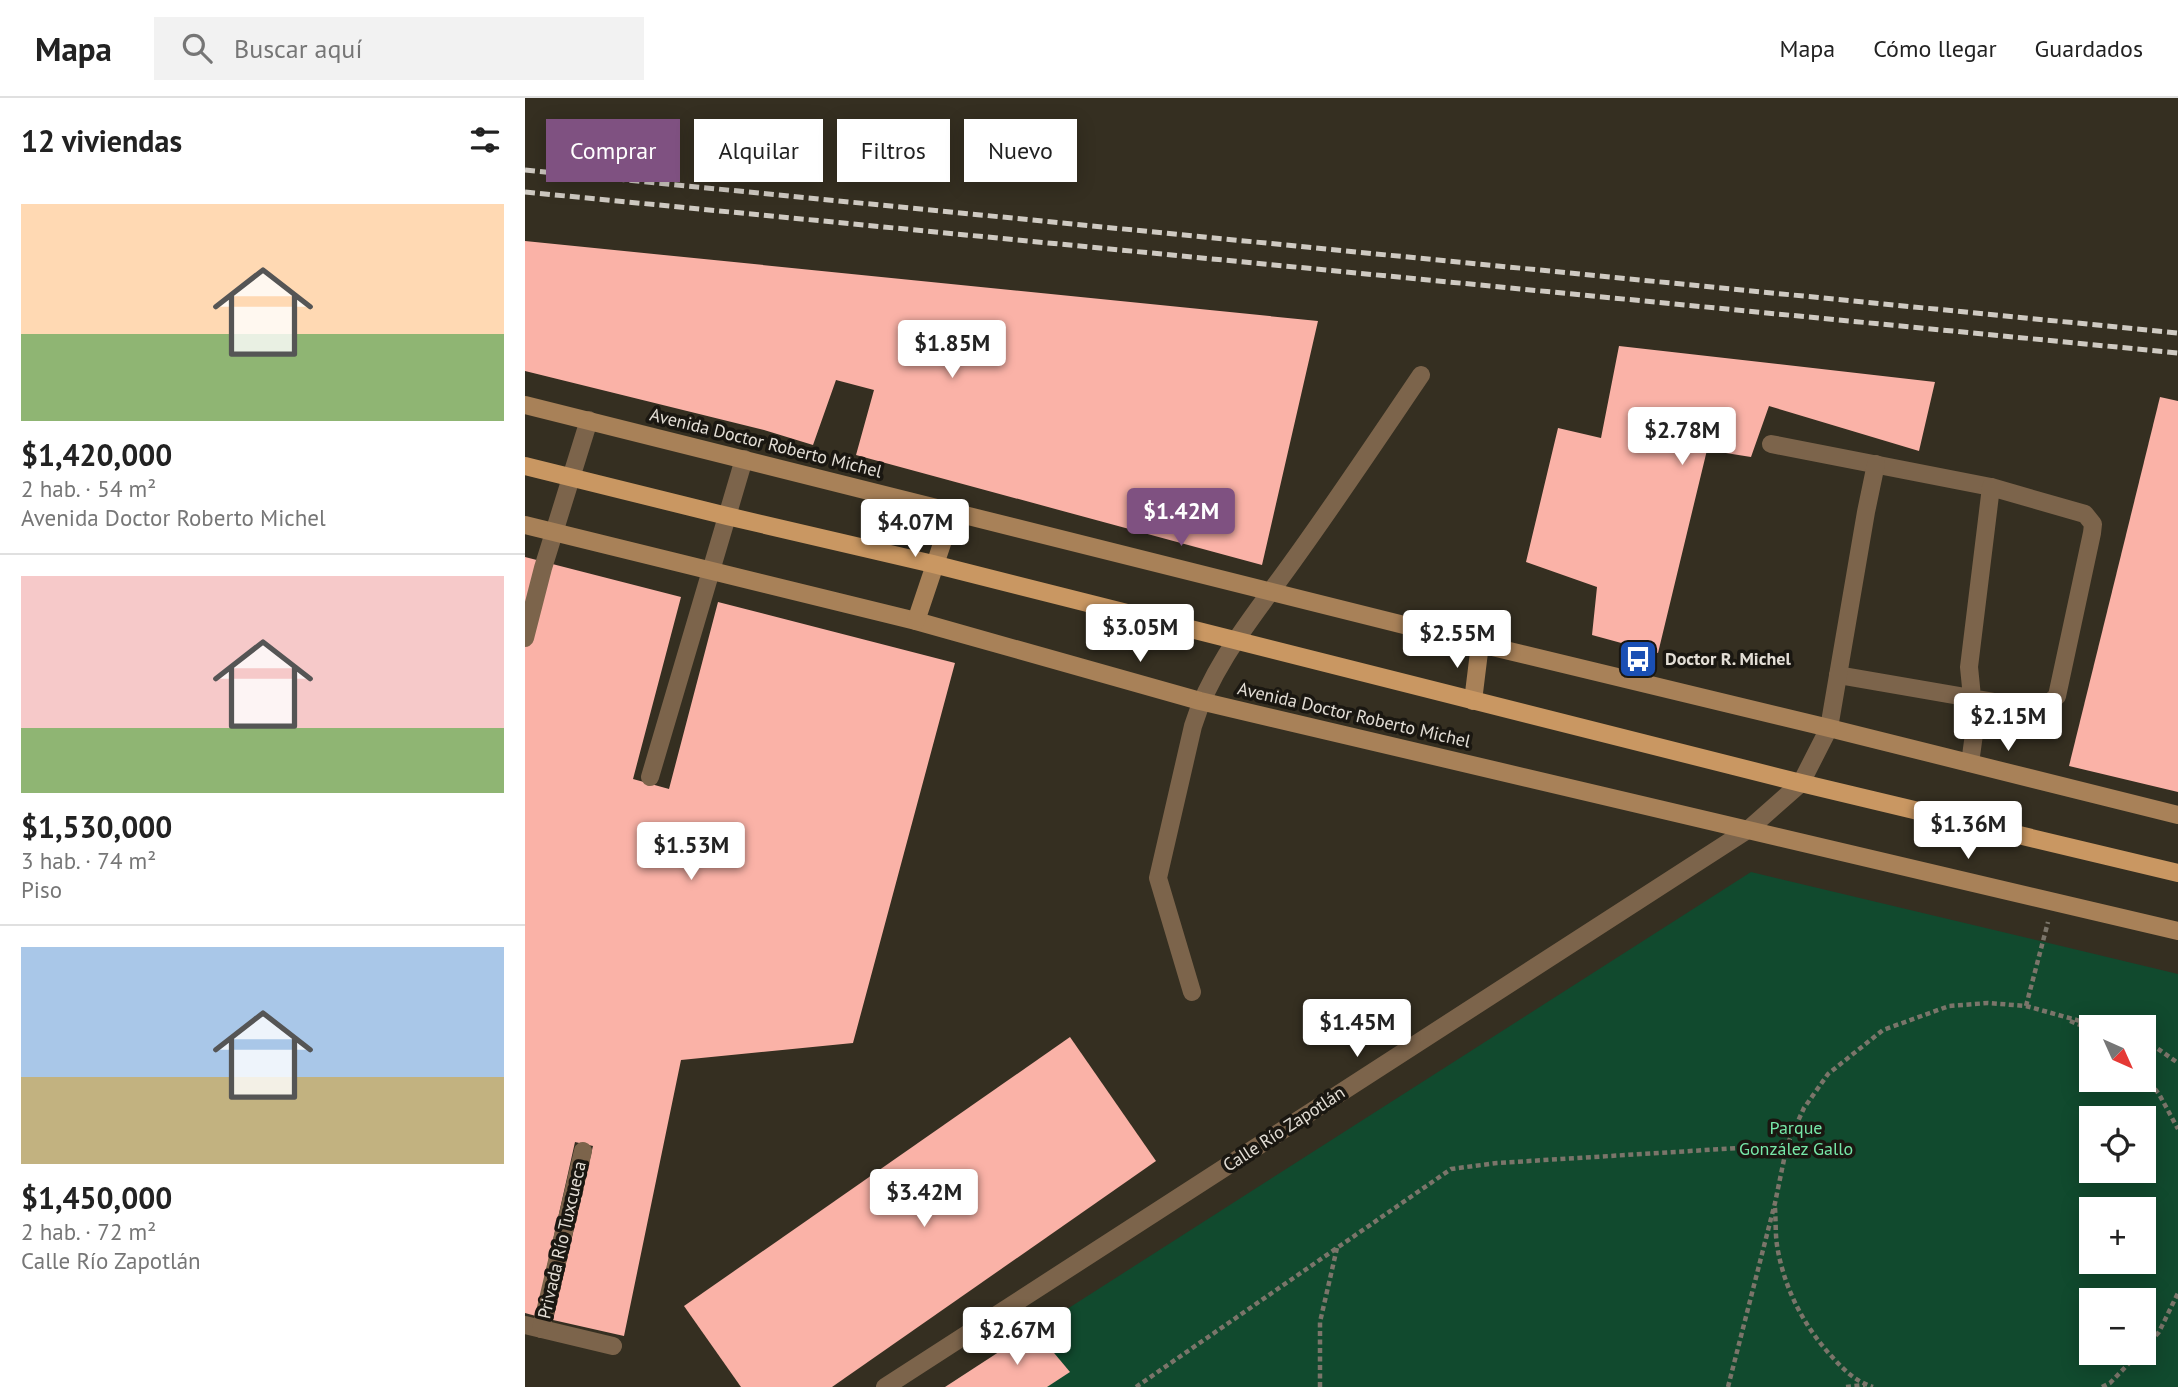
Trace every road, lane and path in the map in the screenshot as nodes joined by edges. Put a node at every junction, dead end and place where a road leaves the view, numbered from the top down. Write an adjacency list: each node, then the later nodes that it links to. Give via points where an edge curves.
1 (1421, 375): 16 (street)
2 (525, 405): 3 (main road, Avenida Doctor Roberto Michel)
3 (589, 420): 5 (main road, Avenida Doctor Roberto Michel); 8 (street)
4 (1771, 444): 6 (street)
5 (744, 459): 10 (main road, Avenida Doctor Roberto Michel); 11 (street)
6 (1876, 464): 9 (street); 21 (street, Calle Río Zapotlán)
7 (525, 466): 8 (main road)
8 (572, 478): 11 (main road); 13 (street)
9 (1991, 487): 22 (street, via 1969,667); 22 (street, via 2085,513 2093,524 2057,696 2041,710)
10 (953, 511): 14 (main road); 16 (main road, Avenida Doctor Roberto Michel)
11 (727, 516): 14 (main road); 15 (street)
12 (525, 525): 13 (main road, Avenida Doctor Roberto Michel)
13 (555, 532): 15 (main road, Avenida Doctor Roberto Michel); 18 (street)
14 (933, 564): 17 (main road); 19 (main road)
15 (711, 570): 17 (main road, Avenida Doctor Roberto Michel); 27 (street)
16 (1271, 591): 19 (street); 20 (main road, Avenida Doctor Roberto Michel)
17 (916, 621): 23 (main road, Avenida Doctor Roberto Michel)
18 (525, 638)
19 (1236, 639): 23 (street); 24 (main road)
20 (1480, 644): 24 (main road); 25 (main road, Avenida Doctor Roberto Michel)
21 (1838, 675): 22 (street); 25 (street, Calle Río Zapotlán)
22 (1972, 698): 26 (street, via 1975,727)
23 (1200, 701): 30 (main road, Avenida Doctor Roberto Michel); 34 (street, via 1158,878)
24 (1473, 701): 28 (main road)
25 (1829, 728): 26 (main road, Avenida Doctor Roberto Michel); 28 (street, Calle Río Zapotlán)
26 (1970, 763): 29 (main road, Avenida Doctor Roberto Michel)
27 (650, 777)
28 (1801, 783): 30 (street, Calle Río Zapotlán); 31 (main road)
29 (2178, 815)
30 (1749, 829): 32 (main road, Avenida Doctor Roberto Michel); 52 (street, Calle Río Zapotlán)
31 (2178, 873)
32 (2054, 901): 33 (main road, Avenida Doctor Roberto Michel); 35 (path)
33 (2178, 931)
34 (1192, 992)
35 (2026, 1006): 36 (path); 37 (path); 42 (path, via 1949,1006 1883,1030 1828,1074 1804,1108)
36 (2079, 1021)
37 (2079, 1025)
38 (2156, 1047): 39 (path)
39 (2178, 1063)
40 (2156, 1090): 41 (path)
41 (2178, 1129)
42 (1787, 1145): 44 (path); 45 (path, via 1451,1169)
43 (583, 1151): 47 (street, Privada Río Tuxcueca)
44 (1775, 1203): 51 (path, via 1778,1250 1790,1294 1814,1338); 55 (path)
45 (1337, 1248): 53 (path); 54 (path, via 1320,1322)
46 (2178, 1293): 48 (path)
47 (533, 1327): 49 (street)
48 (2156, 1335)
49 (613, 1346)
50 (2127, 1365): 58 (path)
51 (1865, 1385): 56 (path); 57 (path)
52 (885, 1387)
53 (1136, 1387)
54 (1320, 1387)
55 (1728, 1387)
56 (1846, 1387)
57 (1873, 1387)
58 (2102, 1387)

